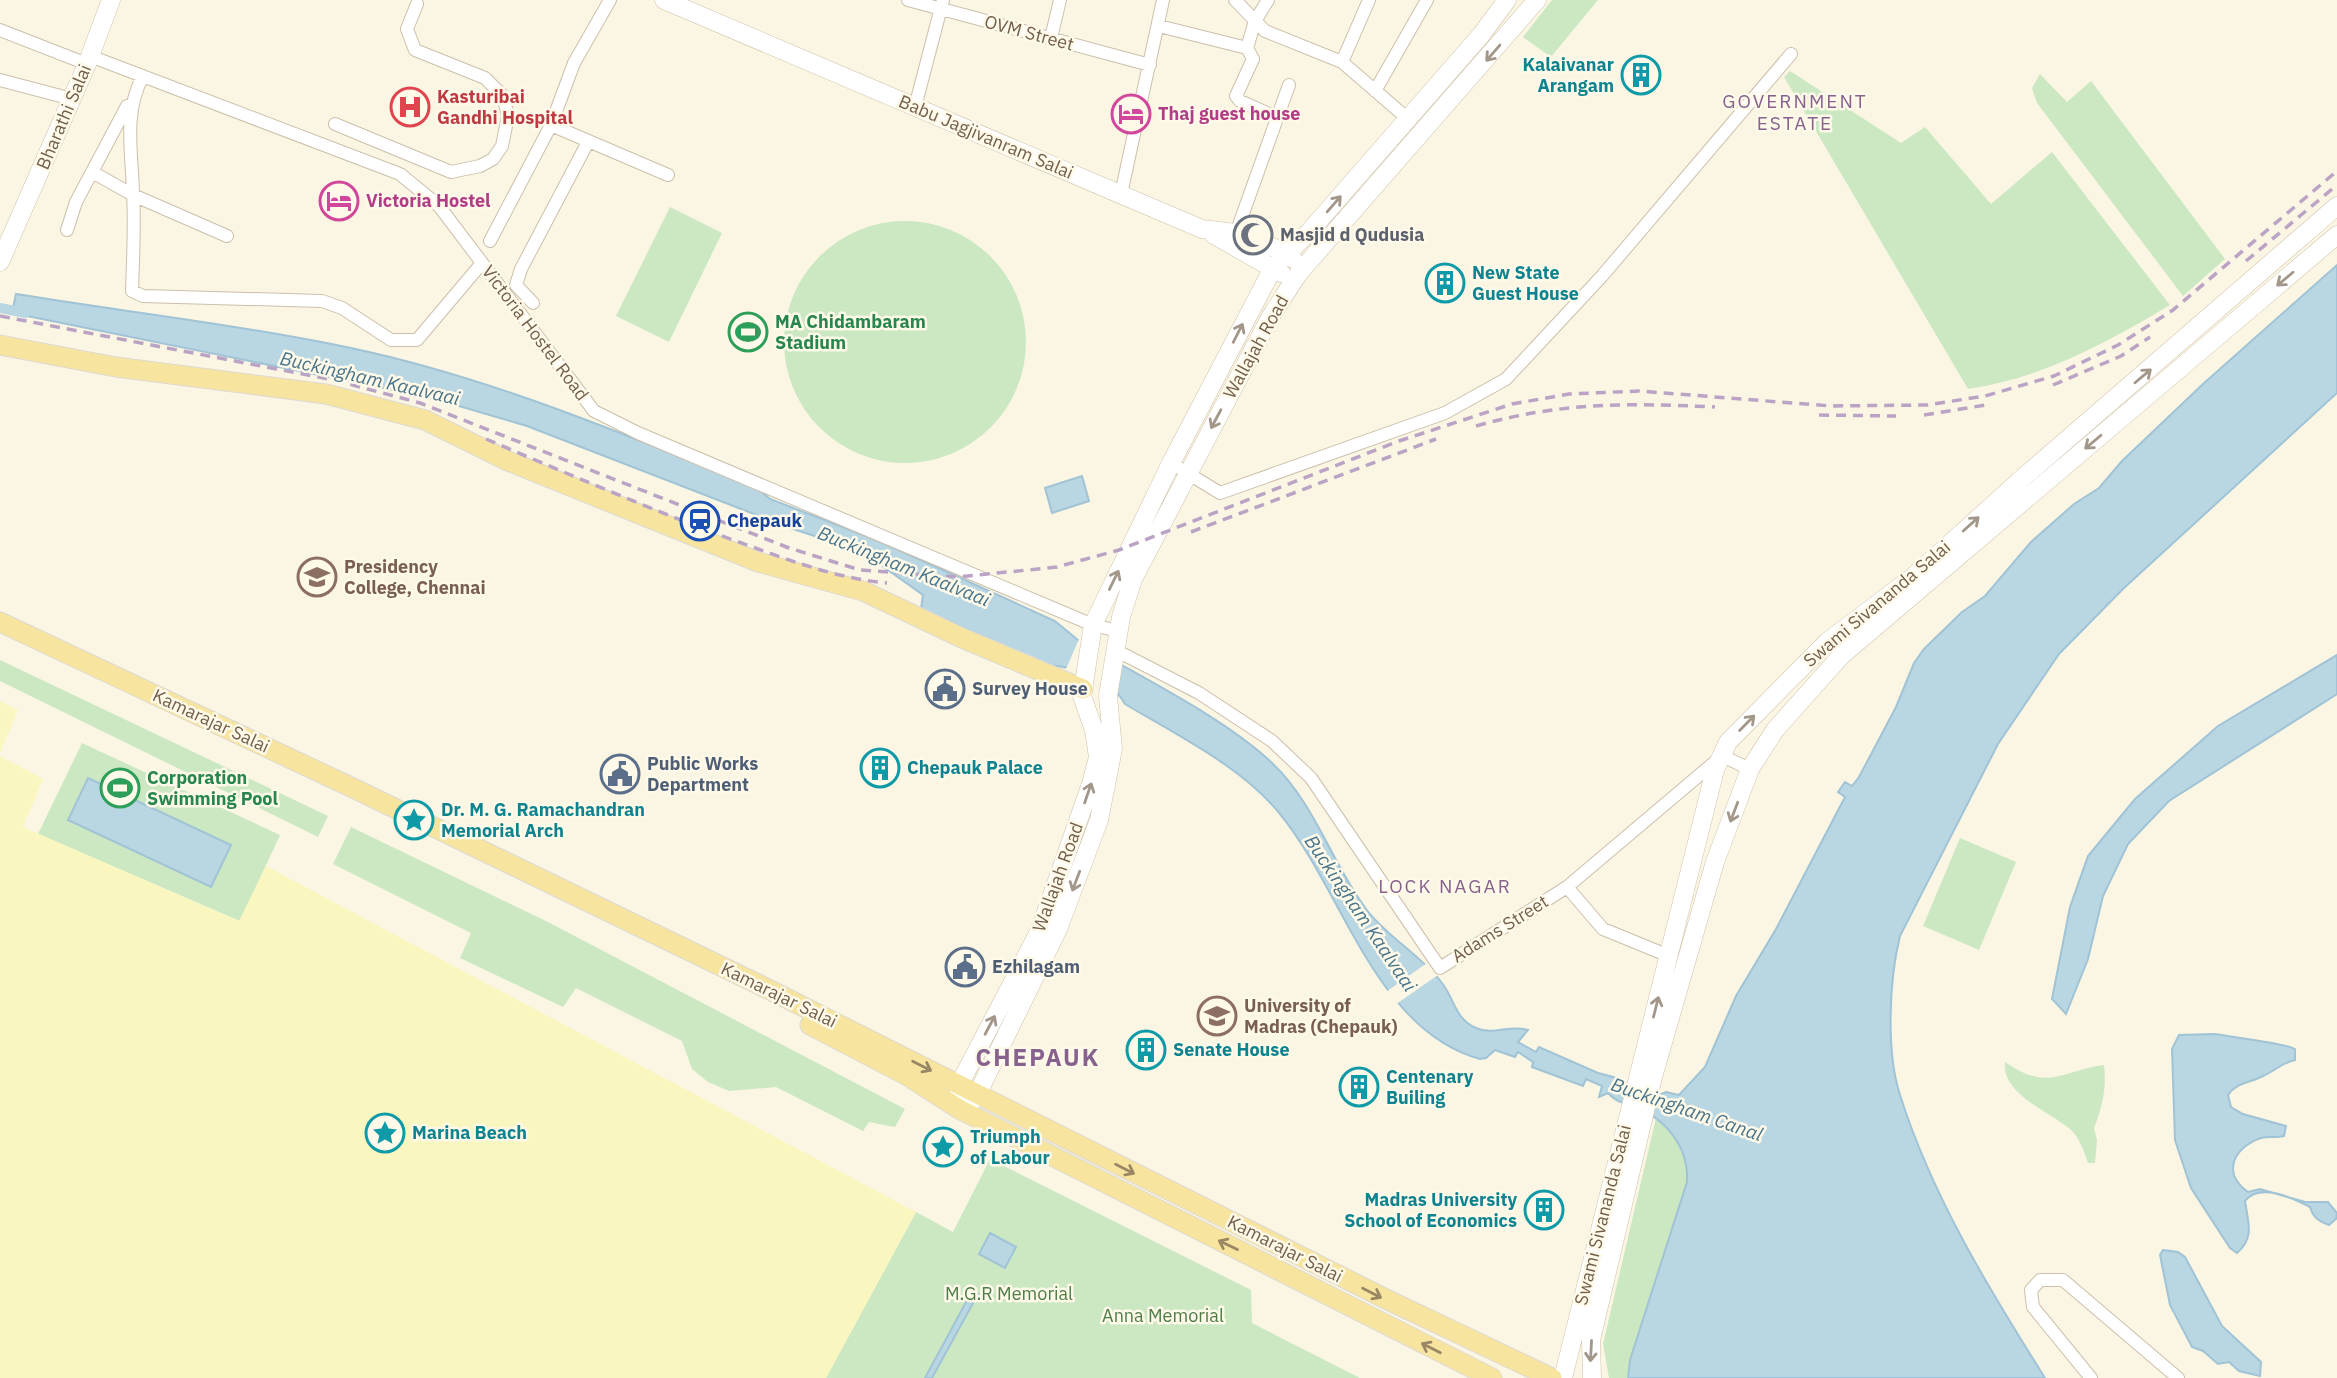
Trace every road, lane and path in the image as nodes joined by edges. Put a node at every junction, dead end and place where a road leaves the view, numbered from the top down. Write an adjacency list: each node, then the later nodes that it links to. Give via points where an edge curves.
1 (111, 0): 21 (street, Bharathi Salai)
2 (610, 0): 34 (street, via 574,63)
3 (666, 0): 30 (street, Babu Jagjivanram Salai)
4 (908, 0): 14 (street, OVM Street)
5 (1060, 0): 18 (street)
6 (1163, 0): 16 (street)
7 (1235, 0): 15 (street)
8 (1268, 0): 15 (street)
9 (1369, 0): 22 (street)
10 (1427, 0): 28 (street)
11 (1507, 0): 32 (street, Wallajah Road)
12 (1537, 0): 52 (street, Wallajah Road, one-way to 52)
13 (417, 4): 33 (street, via 407,29 415,50 485,78 503,96 508,116 502,146 494,159 451,172)
14 (943, 5): 18 (street, OVM Street); 30 (street)
15 (1255, 21): 19 (street); 22 (street, via 1265,31)
16 (1160, 26): 19 (street); 23 (street)
17 (0, 30): 21 (street, Victoria Hostel Road)
18 (1051, 38): 23 (street, OVM Street)
19 (1247, 48): 31 (street, via 1253,56 1237,99)
20 (1791, 54): 58 (street, via 1602,276 1506,379 1445,413 1220,493)
21 (89, 60): 24 (street, Victoria Hostel Road); 29 (street, Bharathi Salai)
22 (1342, 62): 28 (street)
23 (1150, 65): 38 (street)
24 (143, 76): 27 (street); 50 (street, Victoria Hostel Road, via 400,174 439,206)
25 (0, 80): 29 (street)
26 (1289, 85): 31 (street)
27 (135, 90): 36 (street); 39 (street, via 129,117)
28 (1375, 91): 32 (street)
29 (72, 99): 44 (street, Bharathi Salai)
30 (915, 107): 38 (street, Babu Jagjivanram Salai)
31 (1278, 118): 43 (street)
32 (1408, 119): 48 (street, Wallajah Road, one-way to 32)
33 (335, 124)
34 (551, 125): 35 (street); 47 (street)
35 (588, 142): 37 (street); 54 (street, via 521,268 516,285)
36 (94, 173): 39 (street); 42 (street, via 76,202)
37 (668, 174)
38 (1121, 194): 41 (street, Babu Jagjivanram Salai)
39 (134, 195): 46 (street); 50 (street, via 132,290 143,296 322,301 342,308 391,340 417,340)
40 (2337, 206): 56 (street, Swami Sivananda Salai, one-way to 40)
41 (1202, 229): 43 (street, Babu Jagjivanram Salai); 51 (street, Wallajah Road)
42 (67, 230)
43 (1236, 233): 48 (street, Babu Jagjivanram Salai)
44 (13, 234): 49 (street, Bharathi Salai); 53 (street, Bharathi Salai)
45 (2337, 235): 59 (street, Swami Sivananda Salai, one-way to 59)
46 (228, 236)
47 (490, 240)
48 (1287, 253): 51 (street, Wallajah Road); 52 (street, via 1297,264)
49 (0, 262)
50 (482, 263): 61 (street, Victoria Hostel Road, via 594,411)
51 (1273, 268): 52 (street, Wallajah Road, via 1285,275); 57 (street, Wallajah Road, one-way to 51)
52 (1298, 274): 58 (street, Wallajah Road, one-way to 58)
53 (0, 280)
54 (533, 303)
55 (0, 345): 65 (main road, via 116,367 326,394 425,420 508,461 708,542 758,562 863,591 962,638)
56 (2044, 460): 59 (street); 66 (street, Swami Sivananda Salai, one-way to 56, via 1728,742 1827,642 1913,577)
57 (1171, 463): 58 (street); 61 (street, Wallajah Road, one-way to 57)
58 (1187, 473): 62 (street, Wallajah Road, via 1133,579)
59 (2055, 475): 67 (street, Swami Sivananda Salai, via 1841,656 1774,730)
60 (0, 622): 71 (main road, Kamarajar Salai, one-way to 71, via 531,873)
61 (1093, 625): 62 (street, Victoria Hostel Road); 65 (street, Wallajah Road)
62 (1118, 631): 64 (street, Wallajah Road)
63 (0, 633): 73 (main road, Kamarajar Salai, via 634,933 906,1075)
64 (1117, 651): 68 (street, Adams Street, via 1199,693 1272,741 1311,778 1440,968); 72 (street, Wallajah Road, one-way to 72, via 1108,696 1113,749 1099,820 1058,929)
65 (1083, 686): 71 (street, Wallajah Road, one-way to 65, via 1039,932 1091,783 1098,757)
66 (1722, 756): 67 (street); 68 (street, Adams Street); 69 (street, Swami Sivananda Salai)
67 (1750, 769): 70 (street, Swami Sivananda Salai, one-way to 70)
68 (1567, 887): 69 (street, via 1603,929)
69 (1669, 956): 70 (street, Swami Sivananda Salai, one-way to 69)
70 (1646, 1075): 74 (street, Swami Sivananda Salai)
71 (959, 1085): 72 (main road, Kamarajar Salai); 73 (street, Wallajah Road)
72 (977, 1095): 73 (street, Wallajah Road); 76 (main road, Kamarajar Salai, one-way to 76)
73 (959, 1110): 75 (main road, Kamarajar Salai, one-way to 73)
74 (1636, 1116): 77 (street, Swami Sivananda Salai); 78 (street, Swami Sivananda Salai, one-way to 78, via 1591,1340)
75 (1492, 1378)
76 (1552, 1378)
77 (1563, 1378)
78 (1592, 1378)
79 (2091, 1378): 80 (street, via 2033,1307 2031,1290 2040,1280 2063,1280)
80 (2178, 1378)

